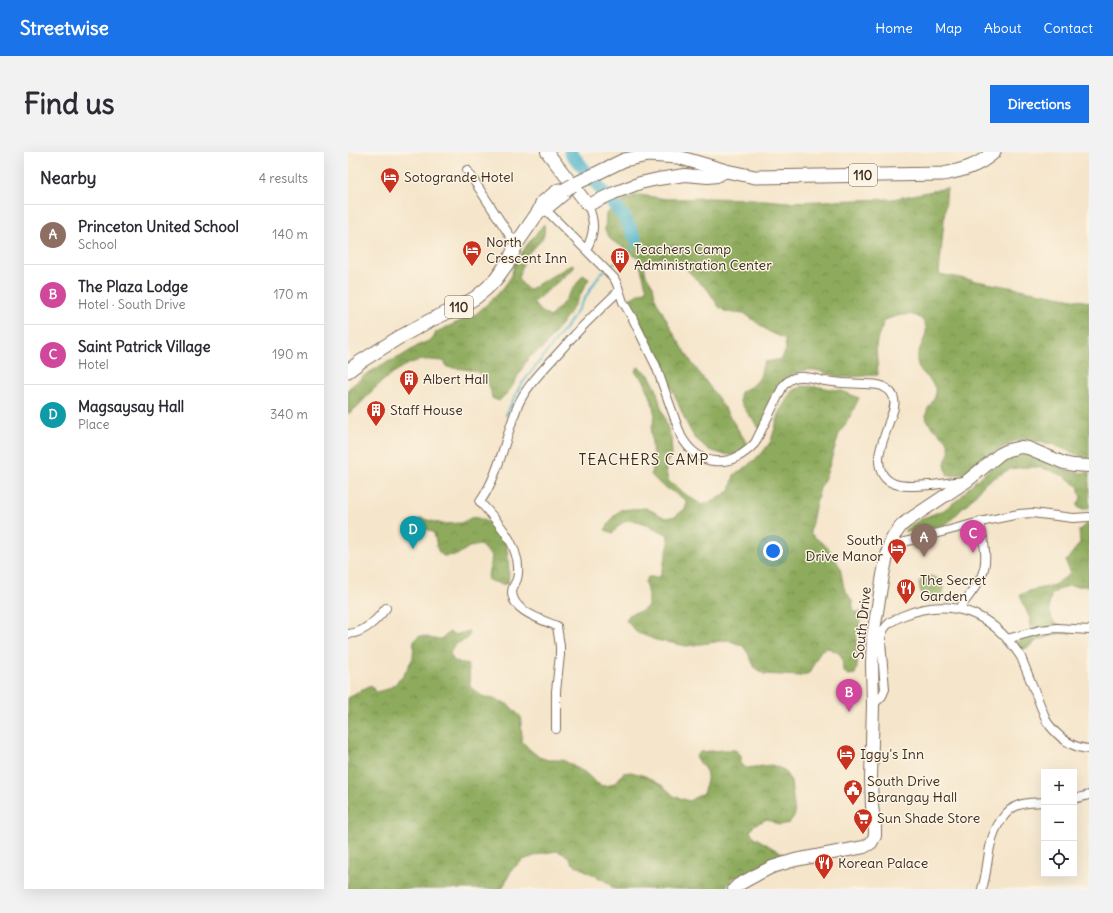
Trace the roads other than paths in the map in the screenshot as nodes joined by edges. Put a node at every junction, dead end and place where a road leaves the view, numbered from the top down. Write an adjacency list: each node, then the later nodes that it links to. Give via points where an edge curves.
1 (547, 152): 7 (main road)
2 (994, 152): 6 (main road, 110, via 970,168 943,174 754,177)
3 (647, 154): 4 (main road, 110); 6 (main road, 110, via 678,157)
4 (624, 158): 8 (main road, 110, bridge, via 564,190 559,190 542,203)
5 (467, 170): 9 (street)
6 (726, 171): 7 (main road, via 717,176 685,175 640,183)
7 (593, 202): 10 (street, via 593,231)
8 (542, 210): 9 (main road, 110); 10 (street)
9 (517, 243): 12 (main road, 110, via 504,269 475,298 398,338)
10 (586, 250): 11 (street, via 614,278)
11 (619, 291): 14 (street, via 622,302 656,366 681,436 693,453 702,458 722,461 749,450 756,443 787,380 800,376 837,383 874,384 888,390 893,396 893,411 879,456 880,470 893,483 909,486); 24 (street, via 577,333 524,395 518,405 498,466 480,502 504,531 515,552 518,571 512,592 514,601 522,610 557,626 560,655 556,691)
12 (348, 371)
13 (1089, 466): 14 (main road, South Drive, via 1068,464 1021,447 1000,454)
14 (967, 481): 17 (main road, South Drive, via 901,526 892,537)
15 (1089, 517): 16 (street, via 1073,518 1032,513)
16 (980, 522): 17 (street); 19 (street, via 985,552 984,568 975,588)
17 (889, 546): 23 (main road, South Drive, via 873,636)
18 (386, 608): 21 (street, via 365,628)
19 (959, 609): 22 (street, via 979,616); 23 (street, via 939,607 919,610 897,618 884,628 881,642 885,689)
20 (1089, 630): 22 (street, via 1040,630)
21 (348, 634)
22 (1007, 639): 25 (street, via 1021,658 1053,730 1067,742)
23 (873, 705): 29 (main road, South Drive, via 871,779 876,827 872,843 856,849 795,860 747,879)
24 (556, 729)
25 (1089, 749)
26 (1089, 795): 27 (street)
27 (1077, 798)
28 (1041, 802): 30 (street, via 1018,805 1001,821 991,843)
29 (734, 889)
30 (982, 889)

